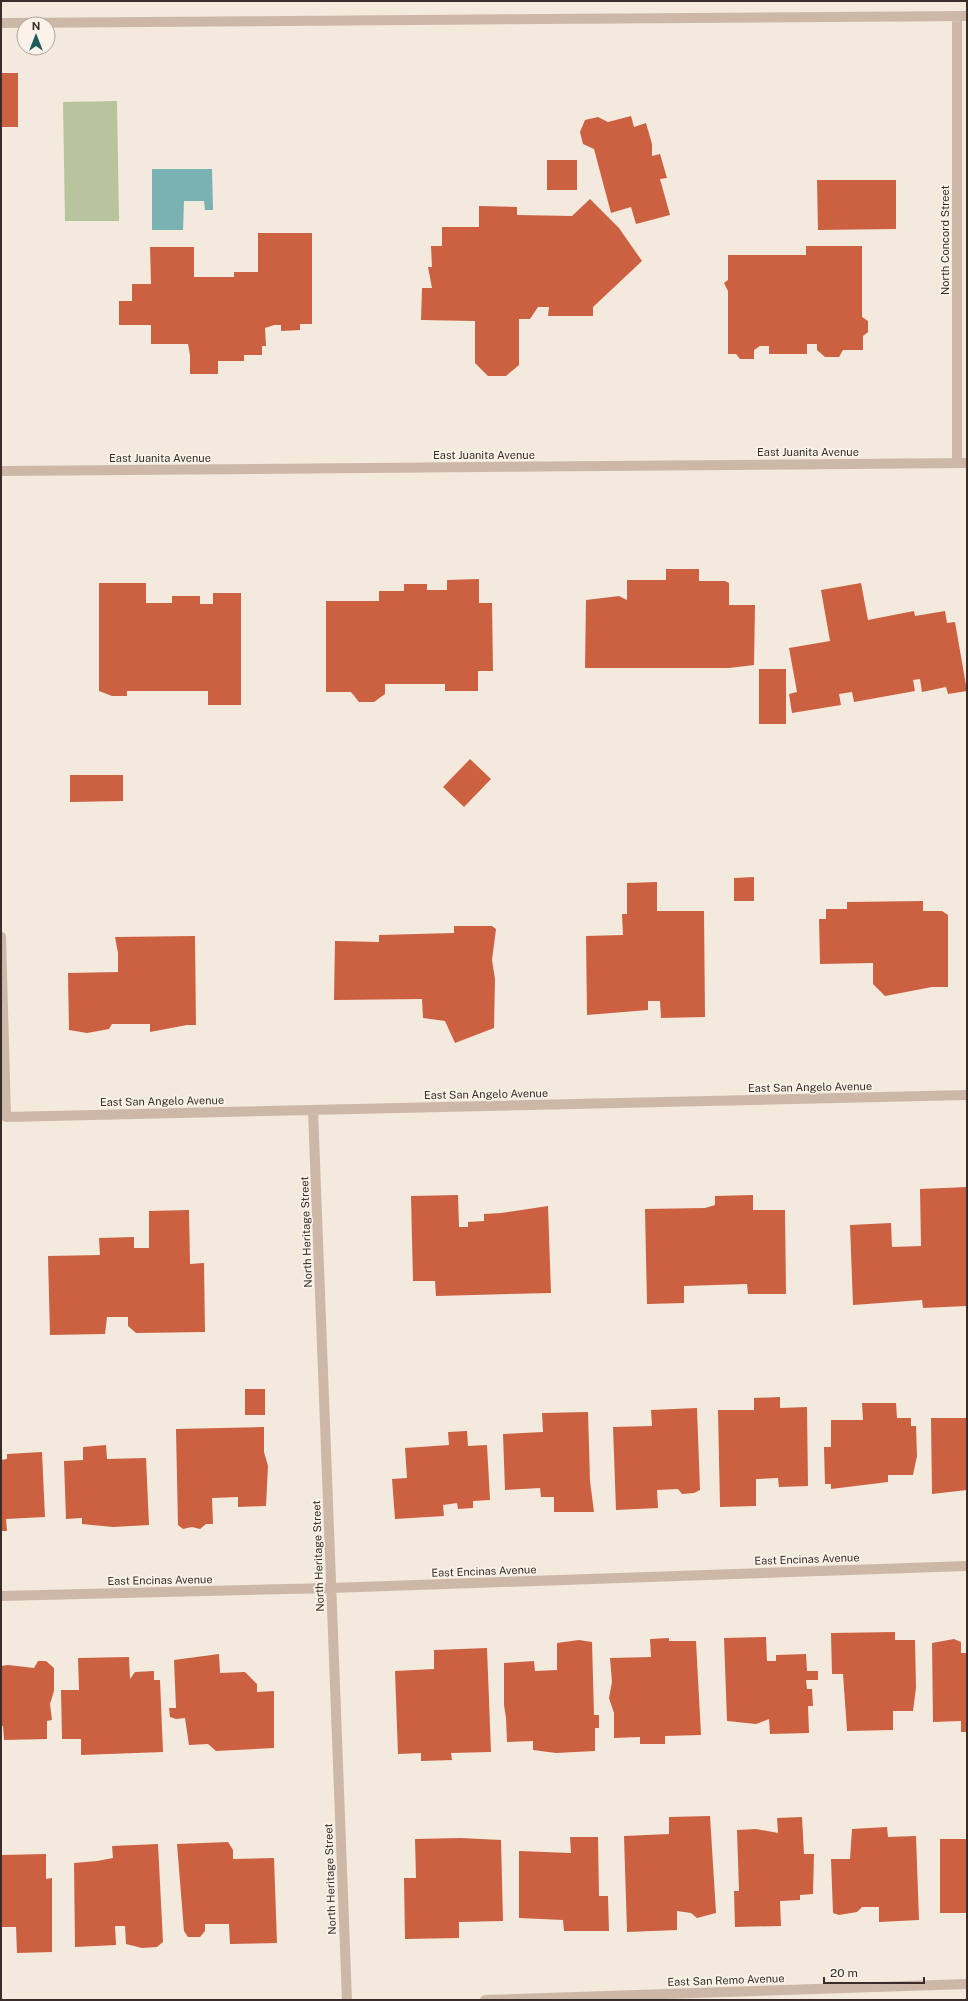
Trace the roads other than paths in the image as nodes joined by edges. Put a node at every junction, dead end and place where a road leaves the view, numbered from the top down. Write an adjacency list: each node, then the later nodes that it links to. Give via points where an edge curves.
1 (962, 16): 2 (street); 3 (street, North Concord Street)
2 (1, 23)
3 (962, 463): 4 (street, East Juanita Avenue)
4 (1, 471)
5 (1, 937): 7 (street, East San Angelo Avenue, via 6,1117)
6 (967, 1095): 7 (street, East San Angelo Avenue)
7 (313, 1110): 9 (street, North Heritage Street)
8 (967, 1566): 9 (street, East Encinas Avenue)
9 (331, 1588): 10 (street, East Encinas Avenue); 12 (street, North Heritage Street)
10 (1, 1596)
11 (967, 1984): 13 (street, East San Remo Avenue)
12 (347, 2000)
13 (485, 2000)

